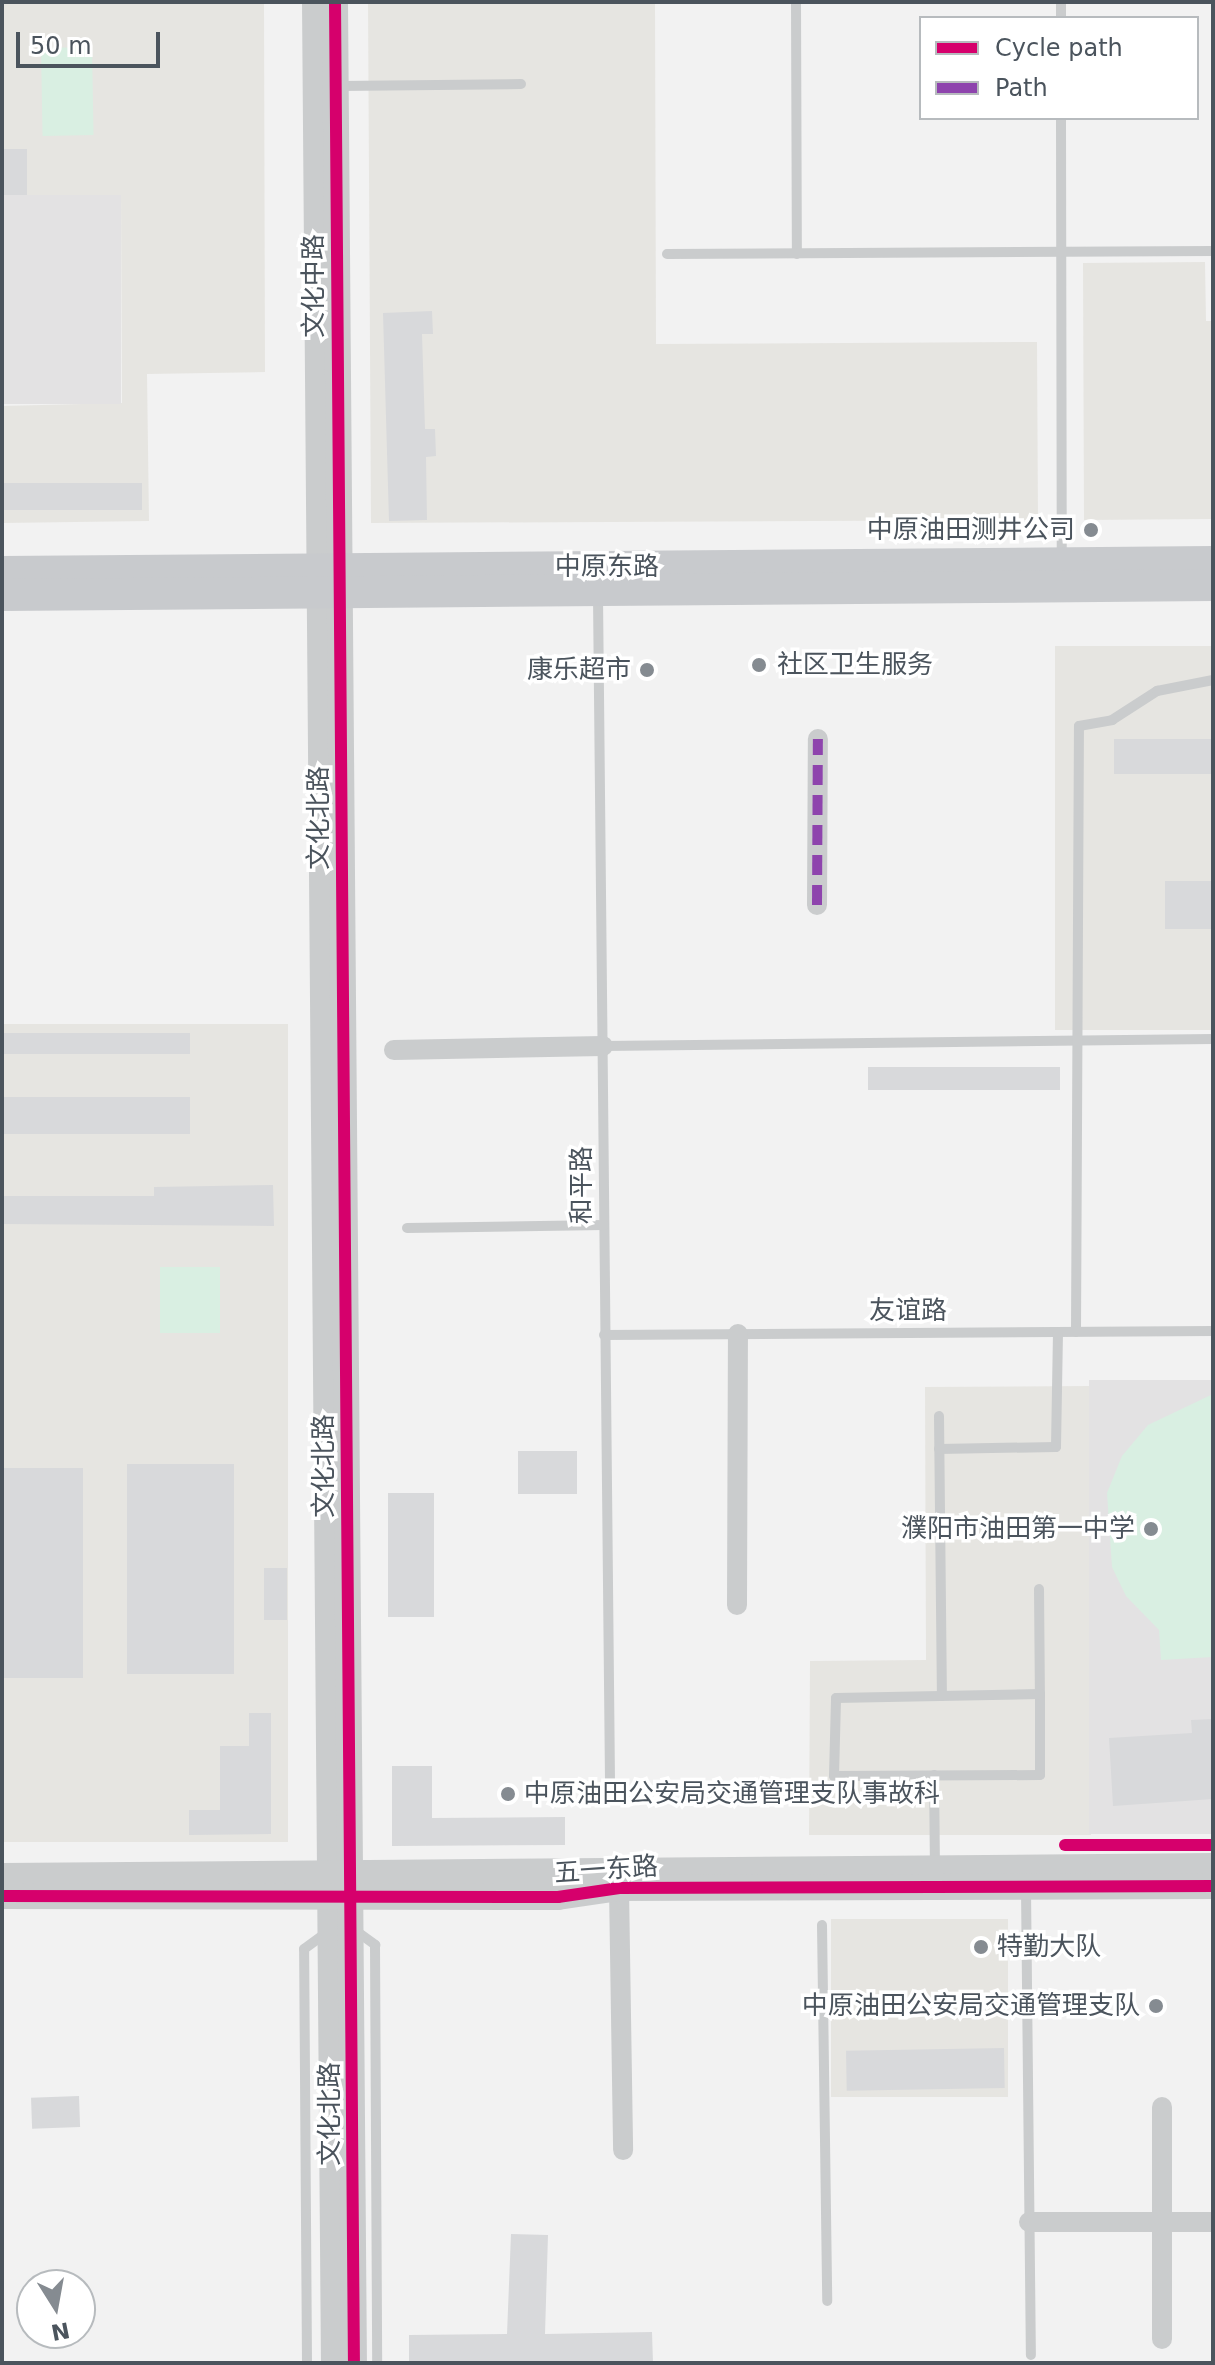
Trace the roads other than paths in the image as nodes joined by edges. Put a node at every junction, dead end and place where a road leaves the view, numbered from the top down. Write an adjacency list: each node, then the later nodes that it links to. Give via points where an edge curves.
1 (315, 2): 5 (street, 文化中路)
2 (335, 2): 5 (street, 文化中路)
3 (796, 2): 9 (lane)
4 (521, 84): 5 (lane)
5 (325, 86): 14 (street, 文化中路)
6 (1061, 120): 10 (lane)
7 (1213, 251): 10 (lane)
8 (667, 254): 9 (lane)
9 (797, 254): 10 (lane)
10 (1062, 254): 12 (lane)
11 (1213, 562): 12 (main road, 中原东路)
12 (1062, 563): 14 (main road, 中原东路)
13 (2, 572): 14 (main road, 中原东路)
14 (329, 580): 16 (main road, 中原东路); 17 (main road, 中原东路); 44 (street, 文化北路)
15 (1213, 585): 16 (main road, 中原东路)
16 (598, 589): 23 (lane, 和平路)
17 (2, 595)
18 (1213, 680): 22 (lane, via 1157,691 1112,720 1079,726)
19 (818, 739): 20 (street)
20 (817, 905)
21 (1213, 1039): 22 (lane)
22 (1078, 1041): 23 (lane); 29 (lane)
23 (603, 1046): 24 (street); 25 (lane, 和平路)
24 (394, 1050)
25 (604, 1225): 26 (lane); 31 (lane, 和平路)
26 (407, 1228)
27 (1213, 1331): 29 (lane, 友谊路)
28 (1058, 1332): 29 (lane, 友谊路); 30 (lane, 友谊路); 33 (lane, via 1056,1447)
29 (1076, 1332)
30 (738, 1334): 31 (lane, 友谊路); 35 (street)
31 (604, 1335): 39 (lane, 和平路)
32 (939, 1416): 33 (lane)
33 (939, 1449): 37 (lane)
34 (1039, 1589): 36 (lane)
35 (737, 1605)
36 (1040, 1694): 37 (lane); 38 (lane, via 1040,1775)
37 (942, 1696): 38 (lane, via 836,1698 834,1776)
38 (934, 1775): 41 (lane)
39 (610, 1781)
40 (1213, 1866): 43 (street, 五一东路)
41 (935, 1868): 43 (street, 五一东路); 44 (street, 五一东路)
42 (2, 1876): 44 (street, 五一东路)
43 (1026, 1877): 45 (street, 五一东路); 46 (street, 五一东路); 52 (lane)
44 (340, 1885): 46 (street, 五一东路, via 558,1897); 47 (street, 五一东路); 49 (street, 文化北路)
45 (1213, 1886)
46 (619, 1888): 51 (street)
47 (2, 1896)
48 (822, 1925): 55 (lane)
49 (341, 1928): 58 (lane, via 304,1949); 59 (street, 文化北路); 60 (street, 文化北路); 61 (lane, via 375,1945)
50 (1162, 2107): 53 (street)
51 (623, 2150)
52 (1029, 2222): 53 (street); 57 (lane)
53 (1162, 2222): 54 (street); 56 (street)
54 (1213, 2222)
55 (827, 2301)
56 (1162, 2339)
57 (1031, 2355)
58 (307, 2363)
59 (334, 2363)
60 (354, 2363)
61 (377, 2363)

